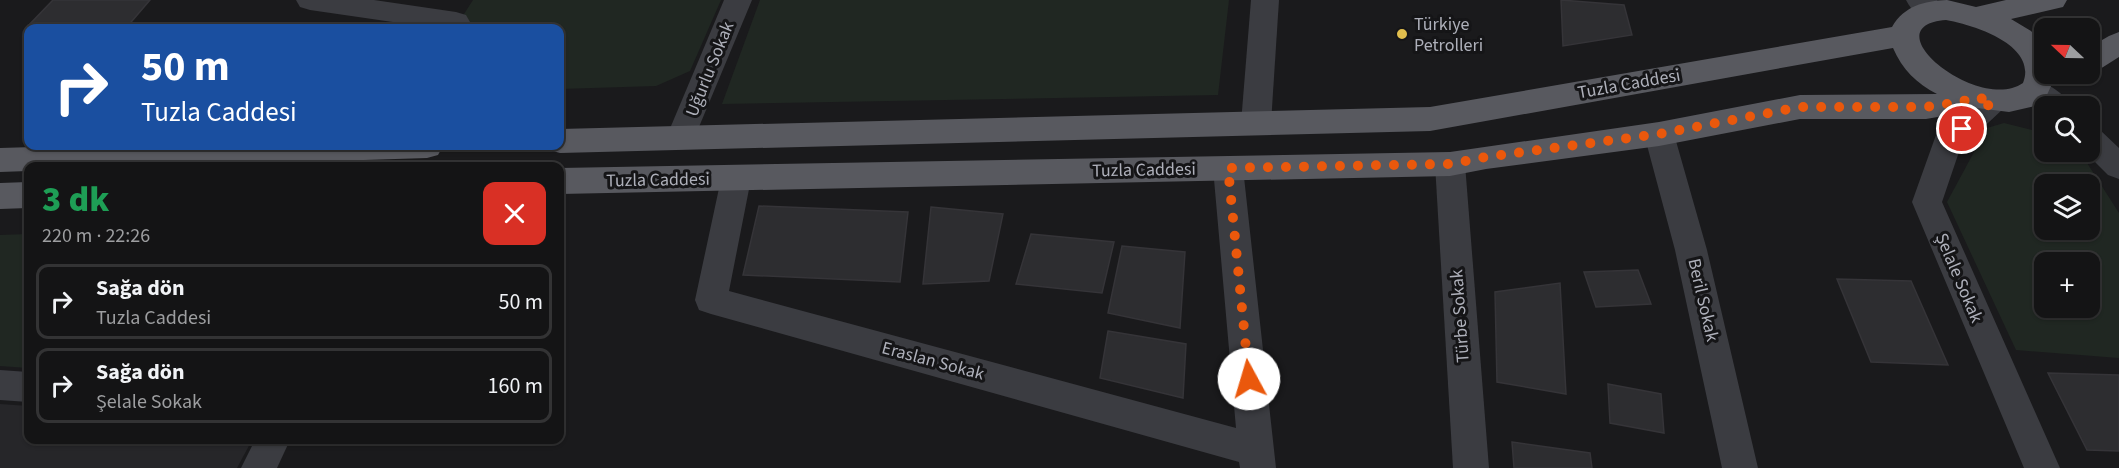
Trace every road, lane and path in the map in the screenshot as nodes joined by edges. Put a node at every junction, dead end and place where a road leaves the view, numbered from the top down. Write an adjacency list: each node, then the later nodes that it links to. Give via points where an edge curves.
1 (310, 0): 7 (street)
2 (738, 0): 15 (street, Uğurlu Sokak)
3 (1265, 0): 13 (street)
4 (2053, 0): 6 (main road)
5 (1925, 6): 6 (main road); 8 (main road)
6 (1979, 16): 11 (main road, via 2016,35 2030,49 2039,63)
7 (460, 17)
8 (1905, 34): 12 (main road, via 1907,48 1916,63 1932,77 1952,89); 13 (main road, Tuzla Caddesi, via 1430,119)
9 (2119, 43): 10 (main road)
10 (2100, 55)
11 (2045, 86): 12 (main road, Tuzla Caddesi, via 2011,100)
12 (1983, 99): 14 (main road, Tuzla Caddesi, via 1926,107 1800,107); 34 (street, Şelale Sokak, via 1947,143 1927,202)
13 (1256, 123): 15 (main road, Tuzla Caddesi)
14 (1659, 134): 20 (main road, Tuzla Caddesi); 33 (street, Beril Sokak, via 1691,250)
15 (681, 138): 16 (main road, Tuzla Caddesi)
16 (564, 141)
17 (2100, 148): 21 (street)
18 (273, 150): 19 (main road)
19 (0, 160)
20 (1450, 164): 22 (main road, Tuzla Caddesi); 32 (street, Türbe Sokak)
21 (2119, 167)
22 (1228, 168): 23 (main road, Tuzla Caddesi); 30 (street)
23 (736, 179): 24 (main road, Tuzla Caddesi); 30 (street, Eraslan Sokak, via 711,300)
24 (564, 181)
25 (24, 195): 26 (main road)
26 (0, 196)
27 (0, 385): 28 (street)
28 (24, 387)
29 (271, 444): 31 (street)
30 (1257, 459)
31 (260, 468)
32 (1471, 468)
33 (1740, 468)
34 (2042, 468)

